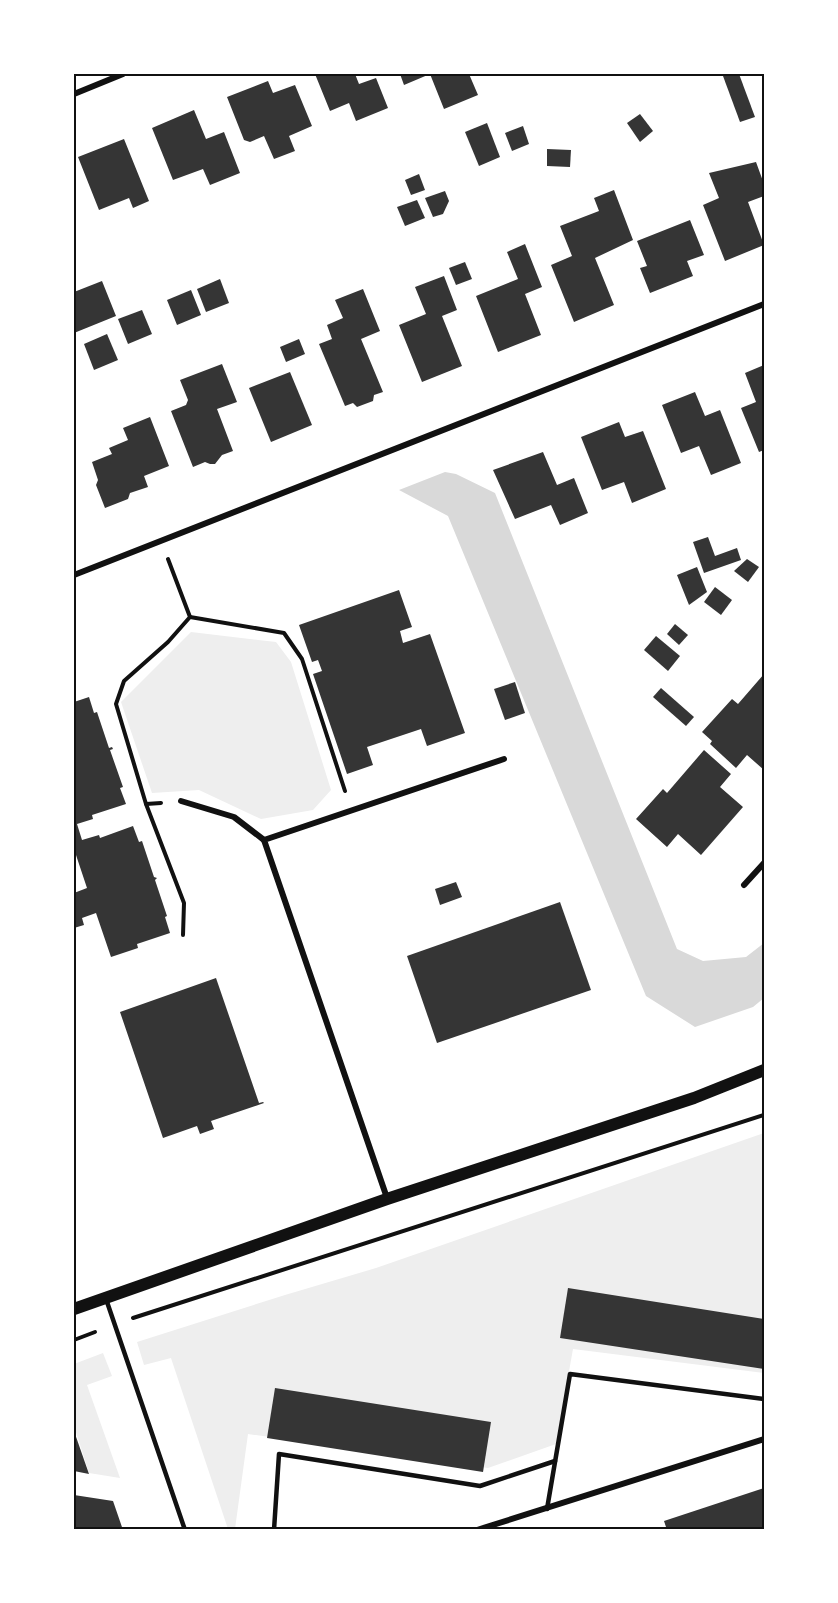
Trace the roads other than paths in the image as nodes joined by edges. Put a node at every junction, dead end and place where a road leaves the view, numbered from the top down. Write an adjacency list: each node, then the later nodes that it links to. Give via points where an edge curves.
1 (123, 74): 2 (street)
2 (74, 93)
3 (765, 304): 4 (street)
4 (74, 574)
5 (504, 759): 7 (street)
6 (181, 801): 7 (street, via 234,817)
7 (264, 840): 11 (street)
8 (765, 863): 9 (street)
9 (744, 885)
10 (765, 1070): 11 (main road, via 694,1098)
11 (387, 1199): 12 (main road)
12 (106, 1298): 13 (main road); 18 (lane)
13 (74, 1309)
14 (765, 1398): 16 (lane, via 570,1374)
15 (765, 1440): 17 (street)
16 (555, 1461): 17 (lane); 19 (lane, via 480,1486 279,1454)
17 (547, 1509): 20 (street)
18 (185, 1530)
19 (274, 1530)
20 (477, 1530)

